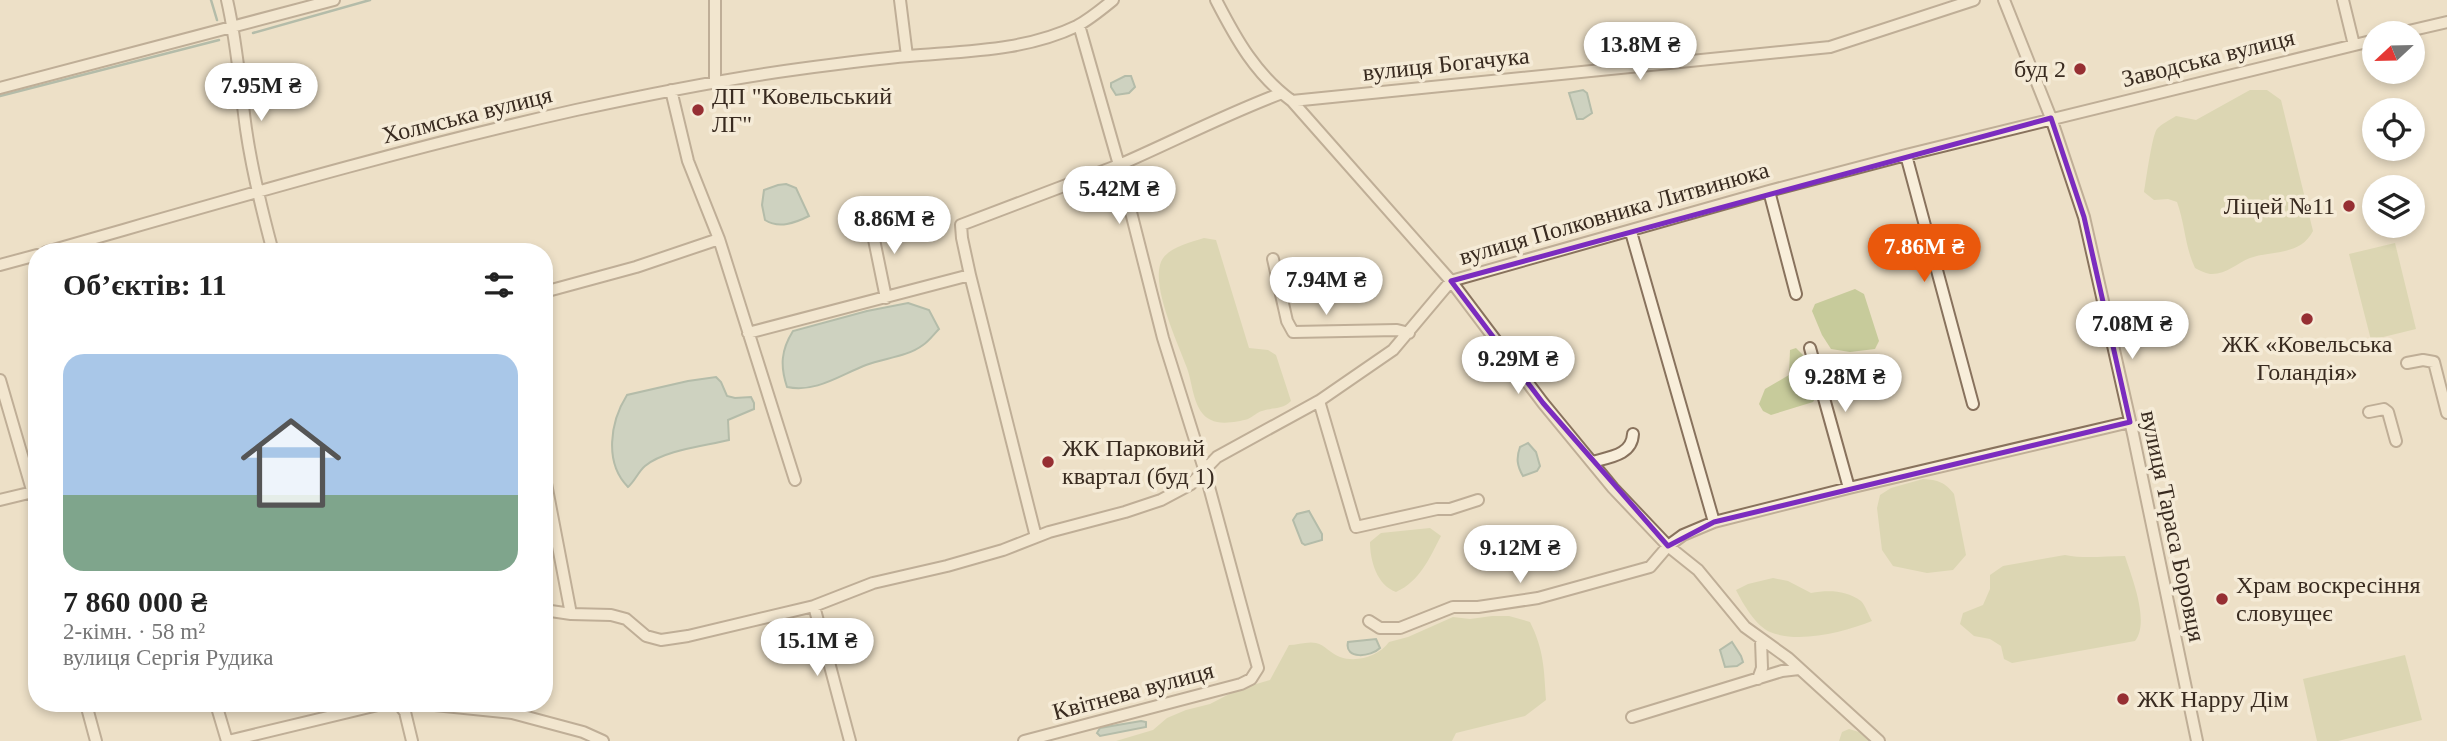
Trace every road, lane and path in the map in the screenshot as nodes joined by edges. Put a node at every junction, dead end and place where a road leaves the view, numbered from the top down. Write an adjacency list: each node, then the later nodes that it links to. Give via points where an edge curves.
1 (227, 0): 12 (street)
2 (334, 0): 12 (street)
3 (715, 0): 17 (street)
4 (900, 0): 16 (street)
5 (1113, 0): 11 (street, Холмська вулиця)
6 (1216, 0): 20 (street, via 1248,58)
7 (1974, 0): 21 (street, вулиця Богачука, via 1830,47)
8 (2004, 0): 22 (street, вулиця Тараса Боровця)
9 (2343, 0): 15 (street)
10 (2447, 22): 13 (street)
11 (1079, 24): 16 (street, Холмська вулиця, via 1027,43 990,50); 24 (street)
12 (233, 27): 18 (street); 25 (street)
13 (2426, 27)
14 (2362, 43): 15 (street, Заводська вулиця)
15 (2354, 45): 22 (street, Заводська вулиця)
16 (907, 56): 17 (street, Холмська вулиця)
17 (715, 82): 19 (street, Холмська вулиця)
18 (0, 88)
19 (671, 90): 25 (street, Холмська вулиця, via 463,136); 29 (street, via 688,161)
20 (1282, 93): 21 (street); 24 (street)
21 (1292, 101): 36 (street)
22 (2051, 118): 23 (street, вулиця Полковника Литвинюка); 49 (street, вулиця Тараса Боровця, via 2084,217)
23 (1906, 155): 26 (street, вулиця Полковника Литвинюка); 46 (street)
24 (1119, 165): 35 (street, via 961,225); 53 (street, via 1163,338)
25 (257, 191): 30 (street, Холмська вулиця); 31 (street)
26 (1769, 191): 28 (street, вулиця Полковника Литвинюка); 38 (street)
27 (870, 220): 39 (street)
28 (1631, 232): 36 (street, вулиця Полковника Литвинюка); 60 (street)
29 (719, 239): 37 (street); 40 (street)
30 (77, 243)
31 (271, 243)
32 (28, 257): 34 (street)
33 (1273, 259): 41 (street, via 1293,332)
34 (0, 265)
35 (970, 275): 39 (street); 62 (street)
36 (1451, 281): 41 (street, вулиця Полковника Литвинюка); 52 (street)
37 (553, 290)
38 (1796, 294)
39 (886, 298): 40 (street)
40 (748, 333): 55 (street)
41 (1409, 333): 45 (street, вулиця Полковника Литвинюка, via 1393,350)
42 (1811, 348): 56 (street)
43 (2407, 363): 48 (street, via 2434,362)
44 (0, 380): 54 (street)
45 (1319, 401): 53 (street, вулиця Полковника Литвинюка, via 1217,457); 59 (street, via 1356,527)
46 (1973, 404)
47 (2369, 412): 51 (street, via 2388,412)
48 (2447, 413)
49 (2130, 422): 56 (street); 84 (street, вулиця Тараса Боровця)
50 (1633, 433): 52 (street, via 1627,450)
51 (2396, 441)
52 (1592, 462): 63 (street)
53 (1205, 472): 62 (street, вулиця Полковника Литвинюка, via 1161,500); 82 (street, Квітнева вулиця, via 1258,668 1251,679)
54 (28, 475)
55 (795, 480)
56 (1849, 488): 60 (street)
57 (28, 493): 58 (street)
58 (0, 500)
59 (1478, 500)
60 (1714, 522): 63 (street)
61 (553, 530): 66 (street)
62 (1036, 537): 64 (street, вулиця Полковника Литвинюка, via 947,566 873,583)
63 (1668, 545): 67 (street, via 1650,567 1538,598 1453,607 1400,628 1380,628); 68 (street, via 1698,570)
64 (814, 606): 66 (street, вулиця Полковника Литвинюка, via 662,639 646,636 626,619); 81 (street)
65 (553, 611): 66 (street, вулиця Полковника Литвинюка)
66 (571, 614)
67 (1369, 621)
68 (1761, 640): 69 (street); 70 (street)
69 (1799, 669): 70 (street); 83 (street)
70 (1758, 679): 76 (street)
71 (88, 712): 77 (street)
72 (219, 712): 78 (street)
73 (349, 712): 78 (street)
74 (405, 712): 79 (street)
75 (502, 712): 80 (street)
76 (1632, 717)
77 (96, 741)
78 (228, 741)
79 (412, 741)
80 (603, 741)
81 (850, 741)
82 (1024, 741)
83 (1879, 741)
84 (2197, 741)

